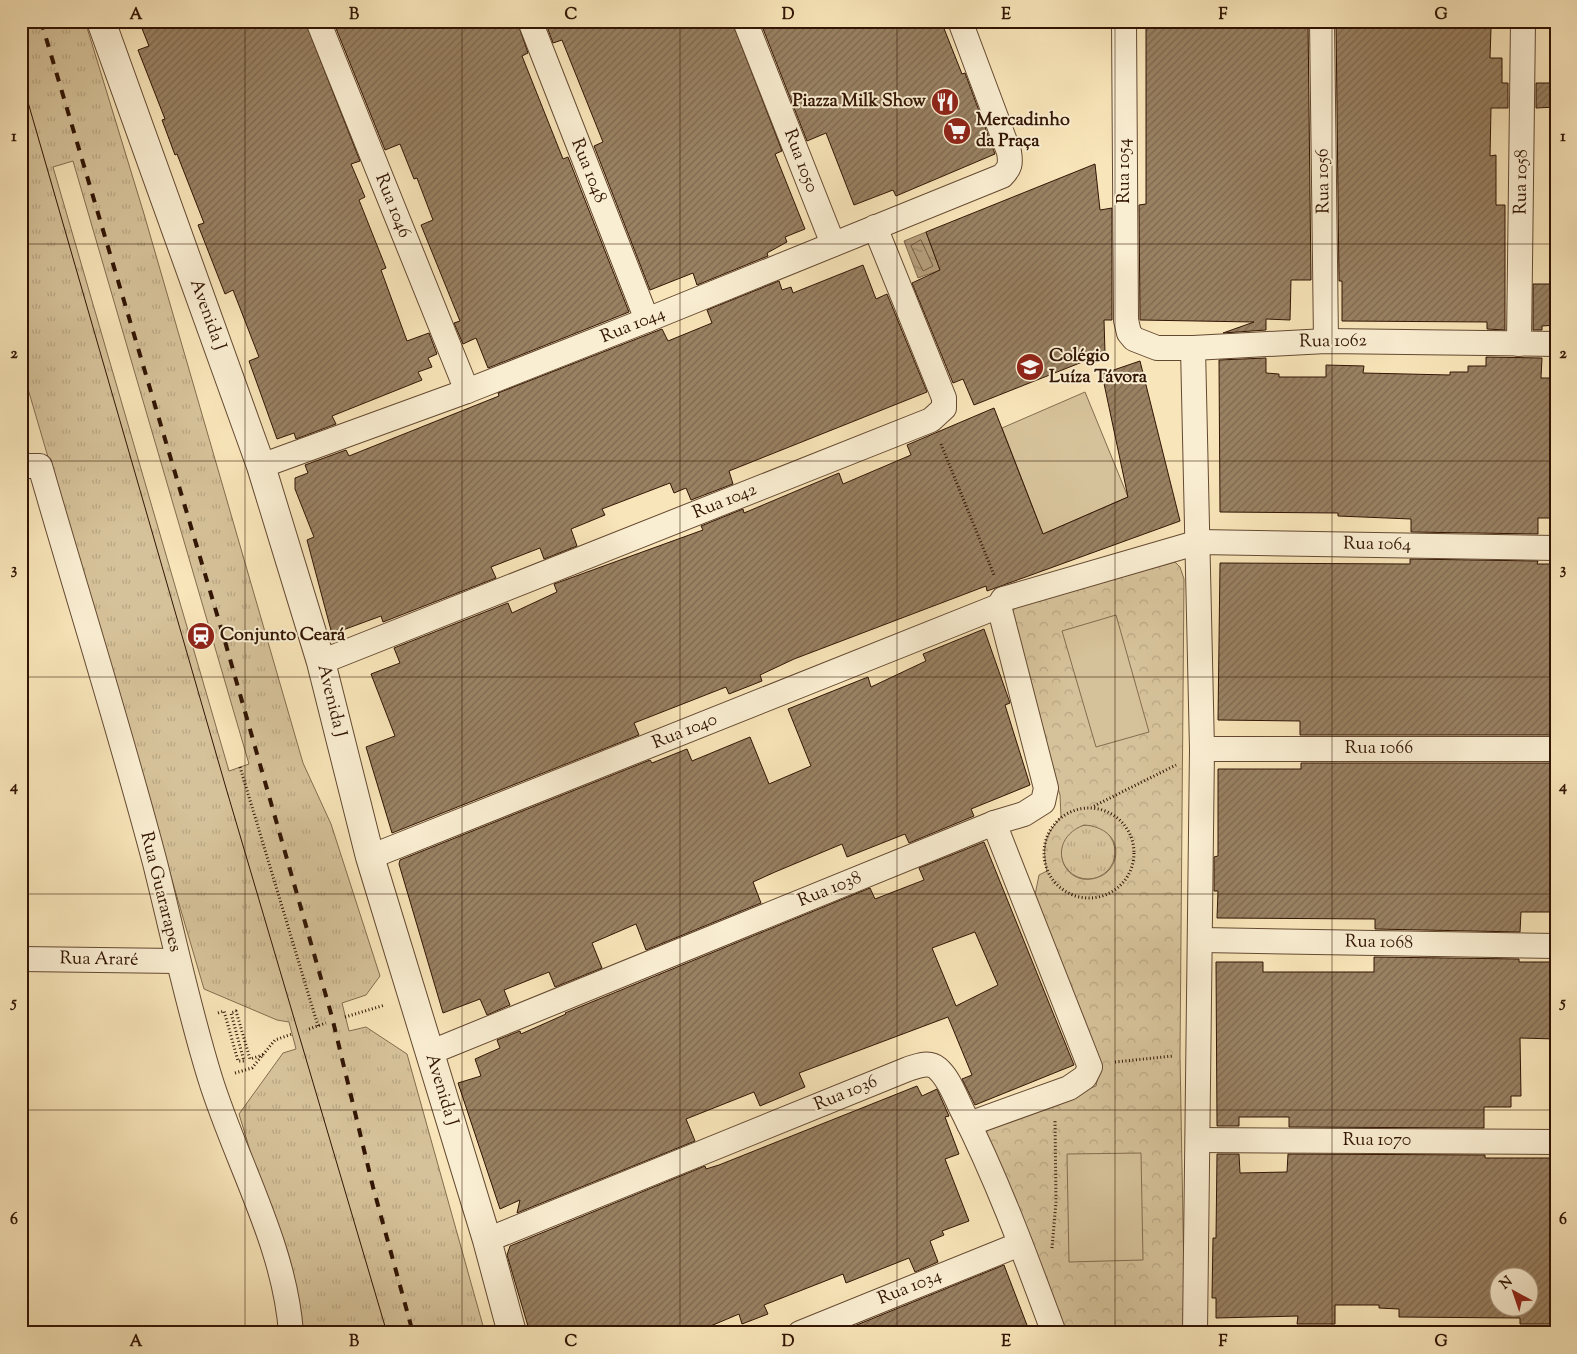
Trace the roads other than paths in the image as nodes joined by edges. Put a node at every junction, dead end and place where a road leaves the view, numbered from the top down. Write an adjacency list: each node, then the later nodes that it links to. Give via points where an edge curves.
1 (101, 21): 19 (street, Avenida J)
2 (318, 21): 17 (street, Rua 1046)
3 (530, 21): 11 (street, Rua 1048)
4 (745, 21): 10 (street, Rua 1050)
5 (960, 21): 9 (street, Rua 1044, via 1009,152 1009,169 1002,176)
6 (1124, 21): 12 (street, Rua 1054)
7 (1322, 21): 13 (street, Rua 1056)
8 (1523, 21): 14 (street, Rua 1058)
9 (875, 227): 10 (street, Rua 1044); 23 (street, Rua 1042, via 944,398 944,408 932,420)
10 (833, 244): 11 (street, Rua 1044)
11 (647, 320): 17 (street, Rua 1044)
12 (1126, 320): 16 (street, Rua 1062, via 1134,339 1158,348)
13 (1326, 341): 14 (street, Rua 1062); 16 (street, Rua 1062)
14 (1519, 344): 15 (street, Rua 1062)
15 (1556, 344)
16 (1193, 348): 20 (street)
17 (467, 391): 19 (street, Rua 1044)
18 (21, 466): 31 (street, Rua Guararapes, via 40,466 155,863)
19 (261, 466): 23 (street, Avenida J)
20 (1199, 542): 21 (street, Rua 1064); 22 (street, Rua 1064); 24 (street)
21 (1556, 548)
22 (1001, 603): 26 (street, Rua 1038, via 1046,788 1043,802 1024,814); 27 (street, Rua 1040)
23 (321, 662): 27 (street, Avenida J)
24 (1202, 749): 25 (street, Rua 1066); 28 (street)
25 (1556, 749)
26 (994, 824): 32 (street, Rua 1038); 33 (street, via 1090,1067 1085,1077 1069,1088)
27 (370, 857): 32 (street, Avenida J)
28 (1202, 940): 29 (street, Rua 1068); 34 (street)
29 (1556, 946)
30 (21, 958): 31 (street, Rua Araré)
31 (177, 961): 38 (street, Rua Guararapes, via 210,1080 268,1234 289,1304)
32 (429, 1053): 36 (street, Avenida J)
33 (969, 1124): 36 (street, Rua 1036, via 944,1075 935,1066 922,1064); 37 (street, Rua 1036)
34 (1198, 1140): 35 (street, Rua 1070); 42 (street)
35 (1556, 1142)
36 (486, 1240): 39 (street, Avenida J)
37 (1020, 1244): 40 (street, Rua 1034); 41 (street, Rua 1036)
38 (291, 1333)
39 (512, 1333)
40 (800, 1333)
41 (1054, 1333)
42 (1195, 1333)

